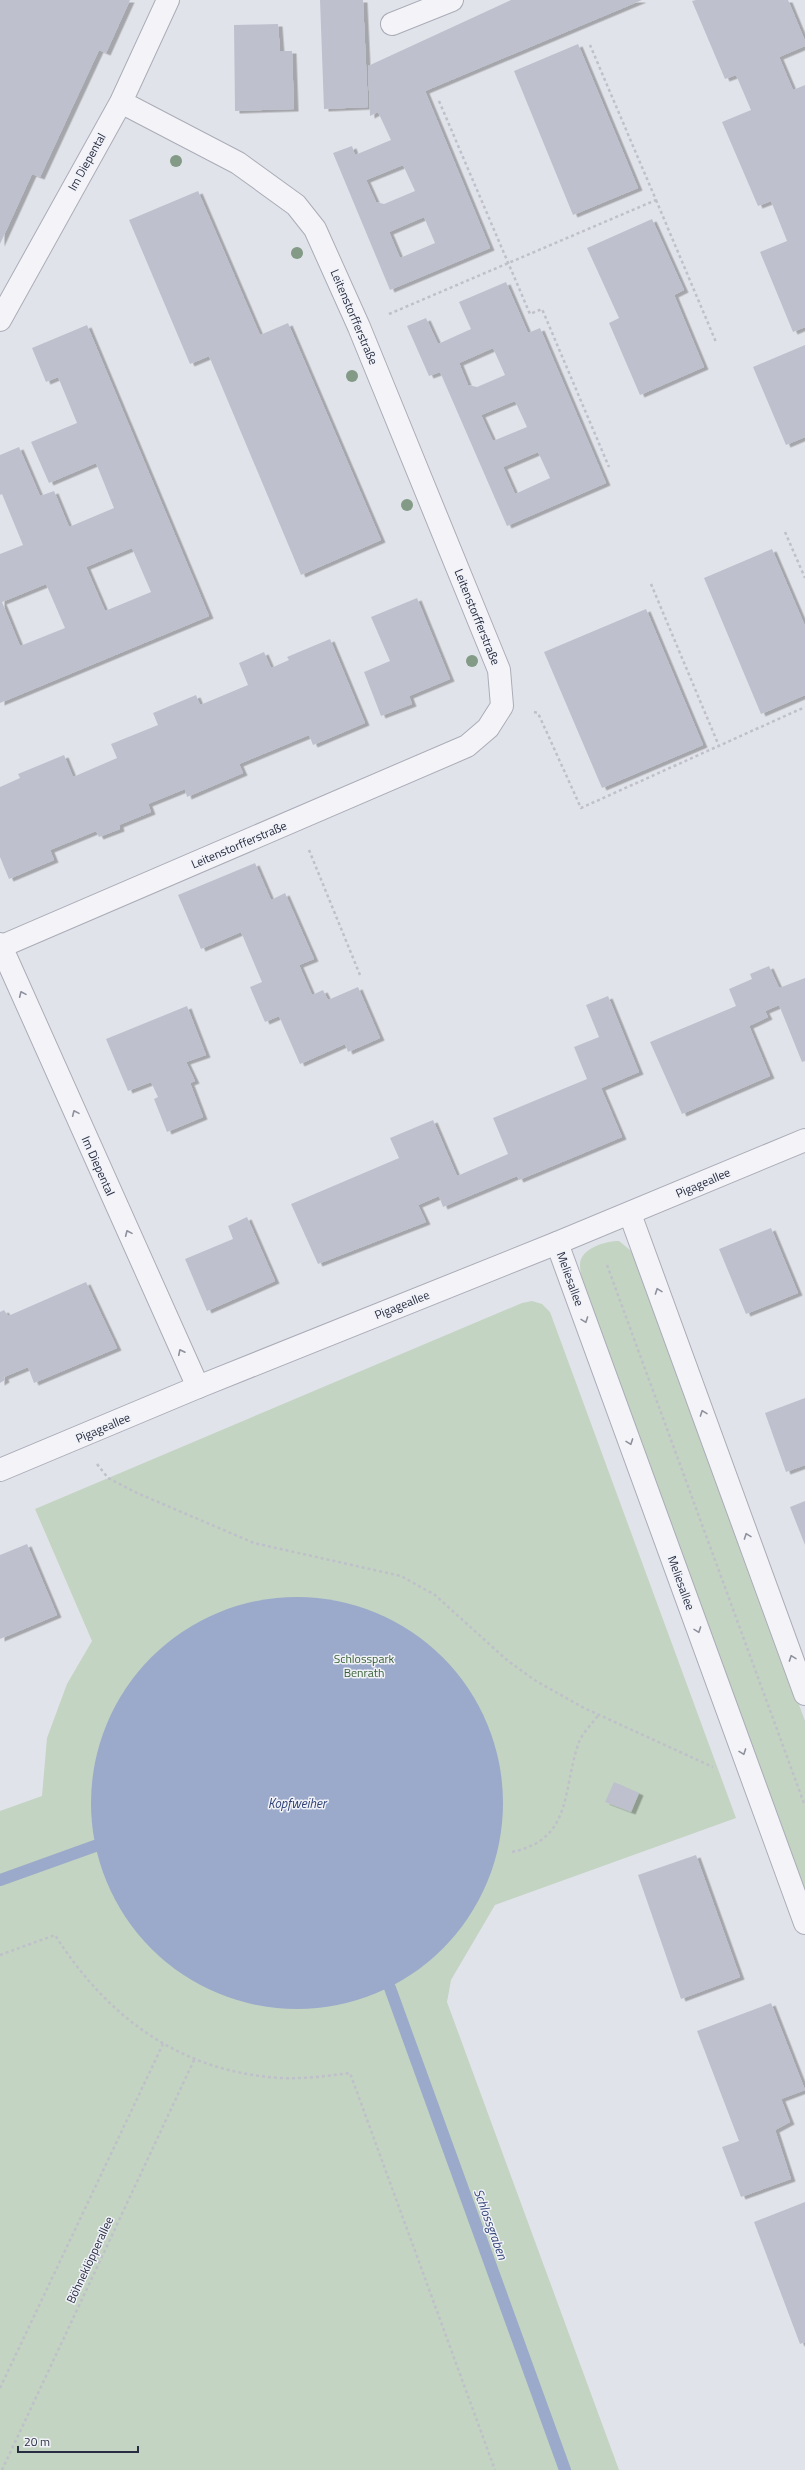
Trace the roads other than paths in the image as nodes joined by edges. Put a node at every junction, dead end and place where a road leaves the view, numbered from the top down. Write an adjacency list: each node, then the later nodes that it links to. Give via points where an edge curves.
1 (168, 0): 4 (street, Im Diepental)
2 (452, 0): 3 (street)
3 (392, 24)
4 (121, 102): 5 (street, Im Diepental); 6 (street, Leitenstorfferstraße, via 238,163 296,205 315,229 359,327 499,670 502,706 488,728 467,746)
5 (0, 320)
6 (0, 946): 10 (street, Im Diepental, one-way to 6)
7 (805, 1140): 8 (street, Pigageallee)
8 (630, 1214): 9 (street, Pigageallee); 12 (street, one-way to 8)
9 (558, 1244): 10 (street, Pigageallee); 13 (street, Meliesallee, one-way to 13)
10 (198, 1387): 11 (street, Pigageallee)
11 (0, 1470)
12 (805, 1694)
13 (805, 1923)

